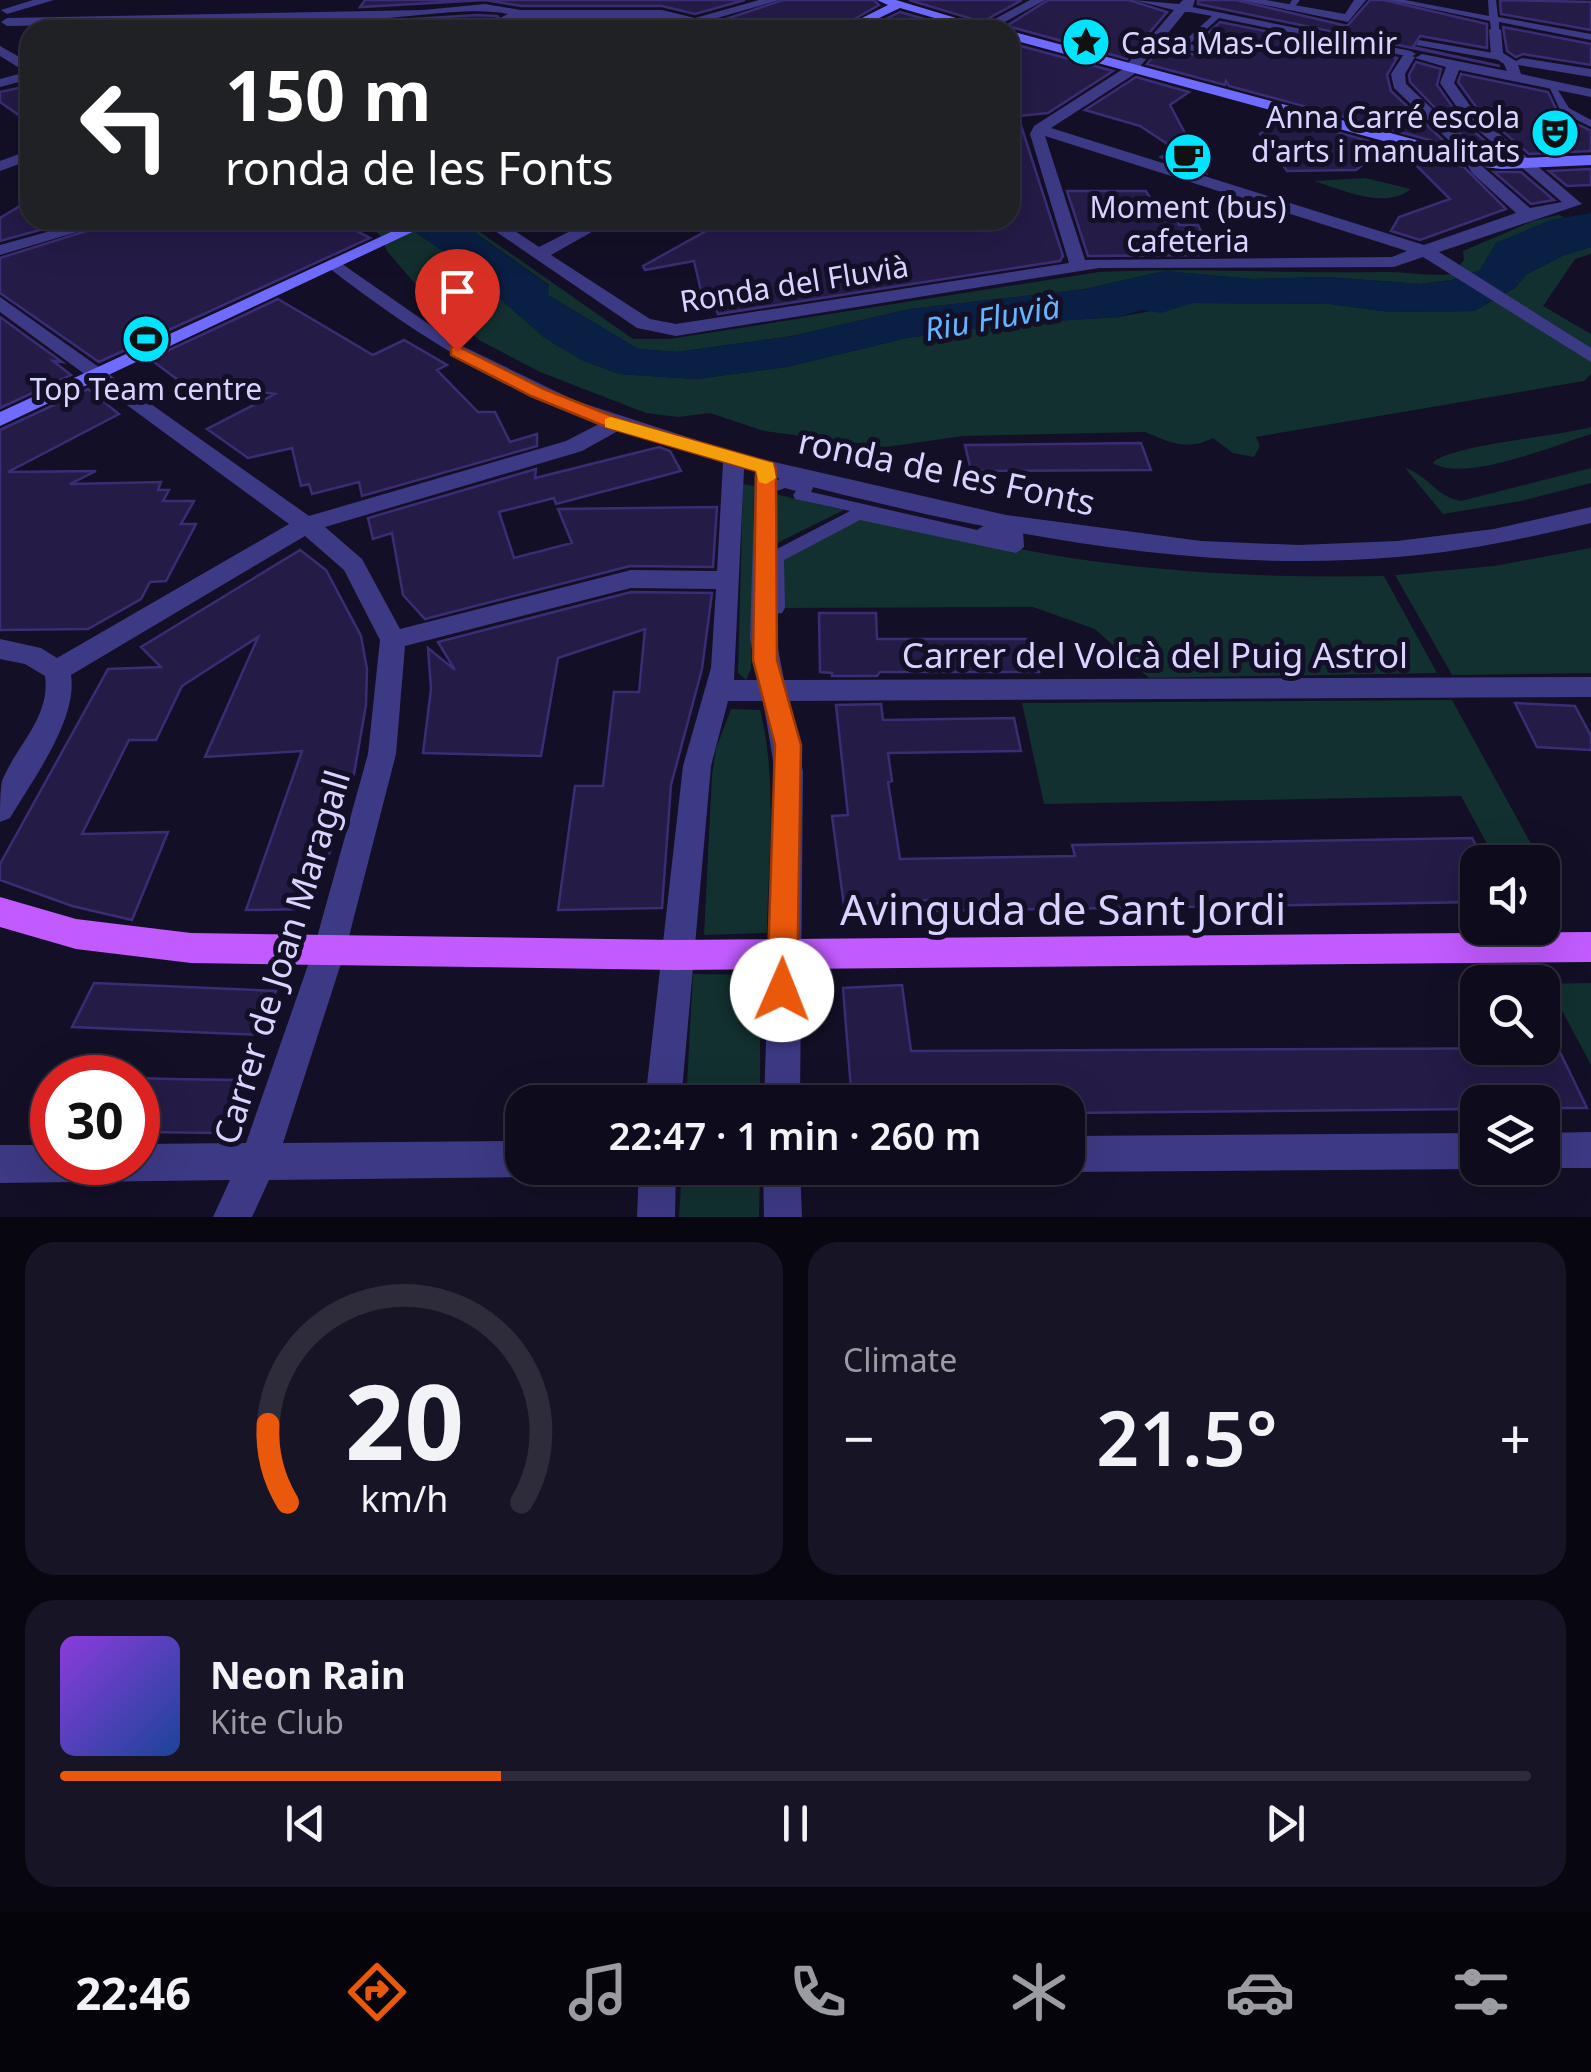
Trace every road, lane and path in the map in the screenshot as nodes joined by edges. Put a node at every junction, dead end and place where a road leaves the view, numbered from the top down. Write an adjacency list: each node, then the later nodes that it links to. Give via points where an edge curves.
1 (48, 0): 20 (street)
2 (355, 0): 21 (street)
3 (774, 0): 27 (street)
4 (883, 0): 14 (main road)
5 (1039, 0): 30 (street)
6 (1139, 0): 15 (street)
7 (1246, 0): 13 (street)
8 (1360, 0): 13 (street, via 1348,18)
9 (1449, 0): 17 (street)
10 (1492, 0): 31 (street)
11 (1399, 1): 17 (street)
12 (467, 4): 18 (street); 19 (street, via 507,6)
13 (1292, 4)
14 (898, 5): 28 (main road); 29 (main road)
15 (1186, 6): 22 (street); 34 (street)
16 (161, 7): 23 (street)
17 (1444, 10): 31 (street); 37 (street)
18 (440, 14): 21 (street); 25 (street)
19 (520, 14): 26 (street); 27 (street)
20 (4, 16): 23 (street)
21 (344, 16): 23 (street); 24 (street)
22 (1217, 16): 35 (street); 37 (street)
23 (152, 19)
24 (341, 20)
25 (449, 20)
26 (472, 20)
27 (698, 20)
28 (866, 20)
29 (952, 20)
30 (1001, 20)
31 (1495, 25): 32 (street); 40 (street)
32 (1591, 37)
33 (1020, 39): 39 (main road)
34 (1152, 41): 35 (street); 39 (street)
35 (1184, 46): 36 (street)
36 (1216, 50)
37 (1414, 54): 38 (street); 40 (street); 46 (street, via 1398,82)
38 (1454, 64): 40 (street); 48 (street, via 1447,82 1452,93)
39 (1129, 67): 45 (street); 46 (main road)
40 (1507, 68): 41 (street); 42 (street)
41 (1591, 73)
42 (1550, 84): 43 (street); 44 (street, via 1564,110)
43 (1591, 93)
44 (1591, 124)
45 (1039, 129): 55 (street); 58 (street)
46 (1473, 160): 48 (main road); 49 (street)
47 (1591, 160): 48 (main road)
48 (1526, 164): 49 (street, Ronda del Fluvià, via 1574,204)
49 (1527, 214): 55 (street, Ronda del Fluvià)
50 (73, 230): 54 (street)
51 (408, 230): 57 (main road)
52 (501, 230): 56 (street, Ronda del Fluvià)
53 (586, 230): 56 (street)
54 (0, 250)
55 (1427, 252): 58 (street, Ronda del Fluvià, via 1386,264); 60 (street)
56 (537, 255): 58 (street, Ronda del Fluvià, via 644,324 668,330)
57 (335, 264): 61 (main road); 63 (street, ronda de les Fonts, via 426,333 488,369)
58 (1079, 266)
59 (0, 303): 61 (street)
60 (1591, 356)
61 (100, 374): 62 (main road); 67 (street)
62 (0, 420)
63 (616, 424): 64 (street, ronda de les Fonts); 67 (street, via 574,446)
64 (734, 458): 65 (street, ronda de les Fonts); 68 (street)
65 (766, 468): 66 (street, ronda de les Fonts, via 1070,536 1258,553 1431,547); 75 (street, via 763,638)
66 (1591, 516)
67 (305, 526): 70 (street, via 353,565); 72 (street)
68 (729, 580): 70 (street, via 631,580); 74 (street)
69 (776, 608): 69 (street, via 768,608 774,484 980,536 1017,536 1016,548 858,514 776,558)
70 (393, 640): 78 (street, Carrer de Joan Maragall, via 382,754)
71 (0, 649): 72 (street)
72 (54, 669): 76 (street, via 60,686 53,714)
73 (1591, 687): 75 (street, Carrer del Volcà del Puig Astrol)
74 (720, 691): 75 (street, Carrer del Volcà del Puig Astrol); 81 (street, via 698,766)
75 (774, 691): 80 (street, via 788,758)
76 (0, 809)
77 (0, 912): 78 (main road, Avinguda de Sant Jordi, via 121,942)
78 (330, 948): 81 (main road, Avinguda de Sant Jordi); 89 (street, Carrer de Joan Maragall)
79 (1591, 948): 80 (main road, Avinguda de Sant Jordi)
80 (782, 952): 81 (main road, Avinguda de Sant Jordi); 83 (street)
81 (675, 955): 82 (street)
82 (664, 1085)
83 (782, 1085)
84 (1591, 1150): 86 (street)
85 (1460, 1151): 87 (street)
86 (1560, 1151)
87 (1085, 1154)
88 (505, 1159): 89 (street)
89 (258, 1162): 90 (street); 93 (street, Carrer de Joan Maragall)
90 (0, 1164)
91 (657, 1185): 94 (street)
92 (782, 1185): 95 (street)
93 (232, 1217)
94 (656, 1217)
95 (783, 1217)

